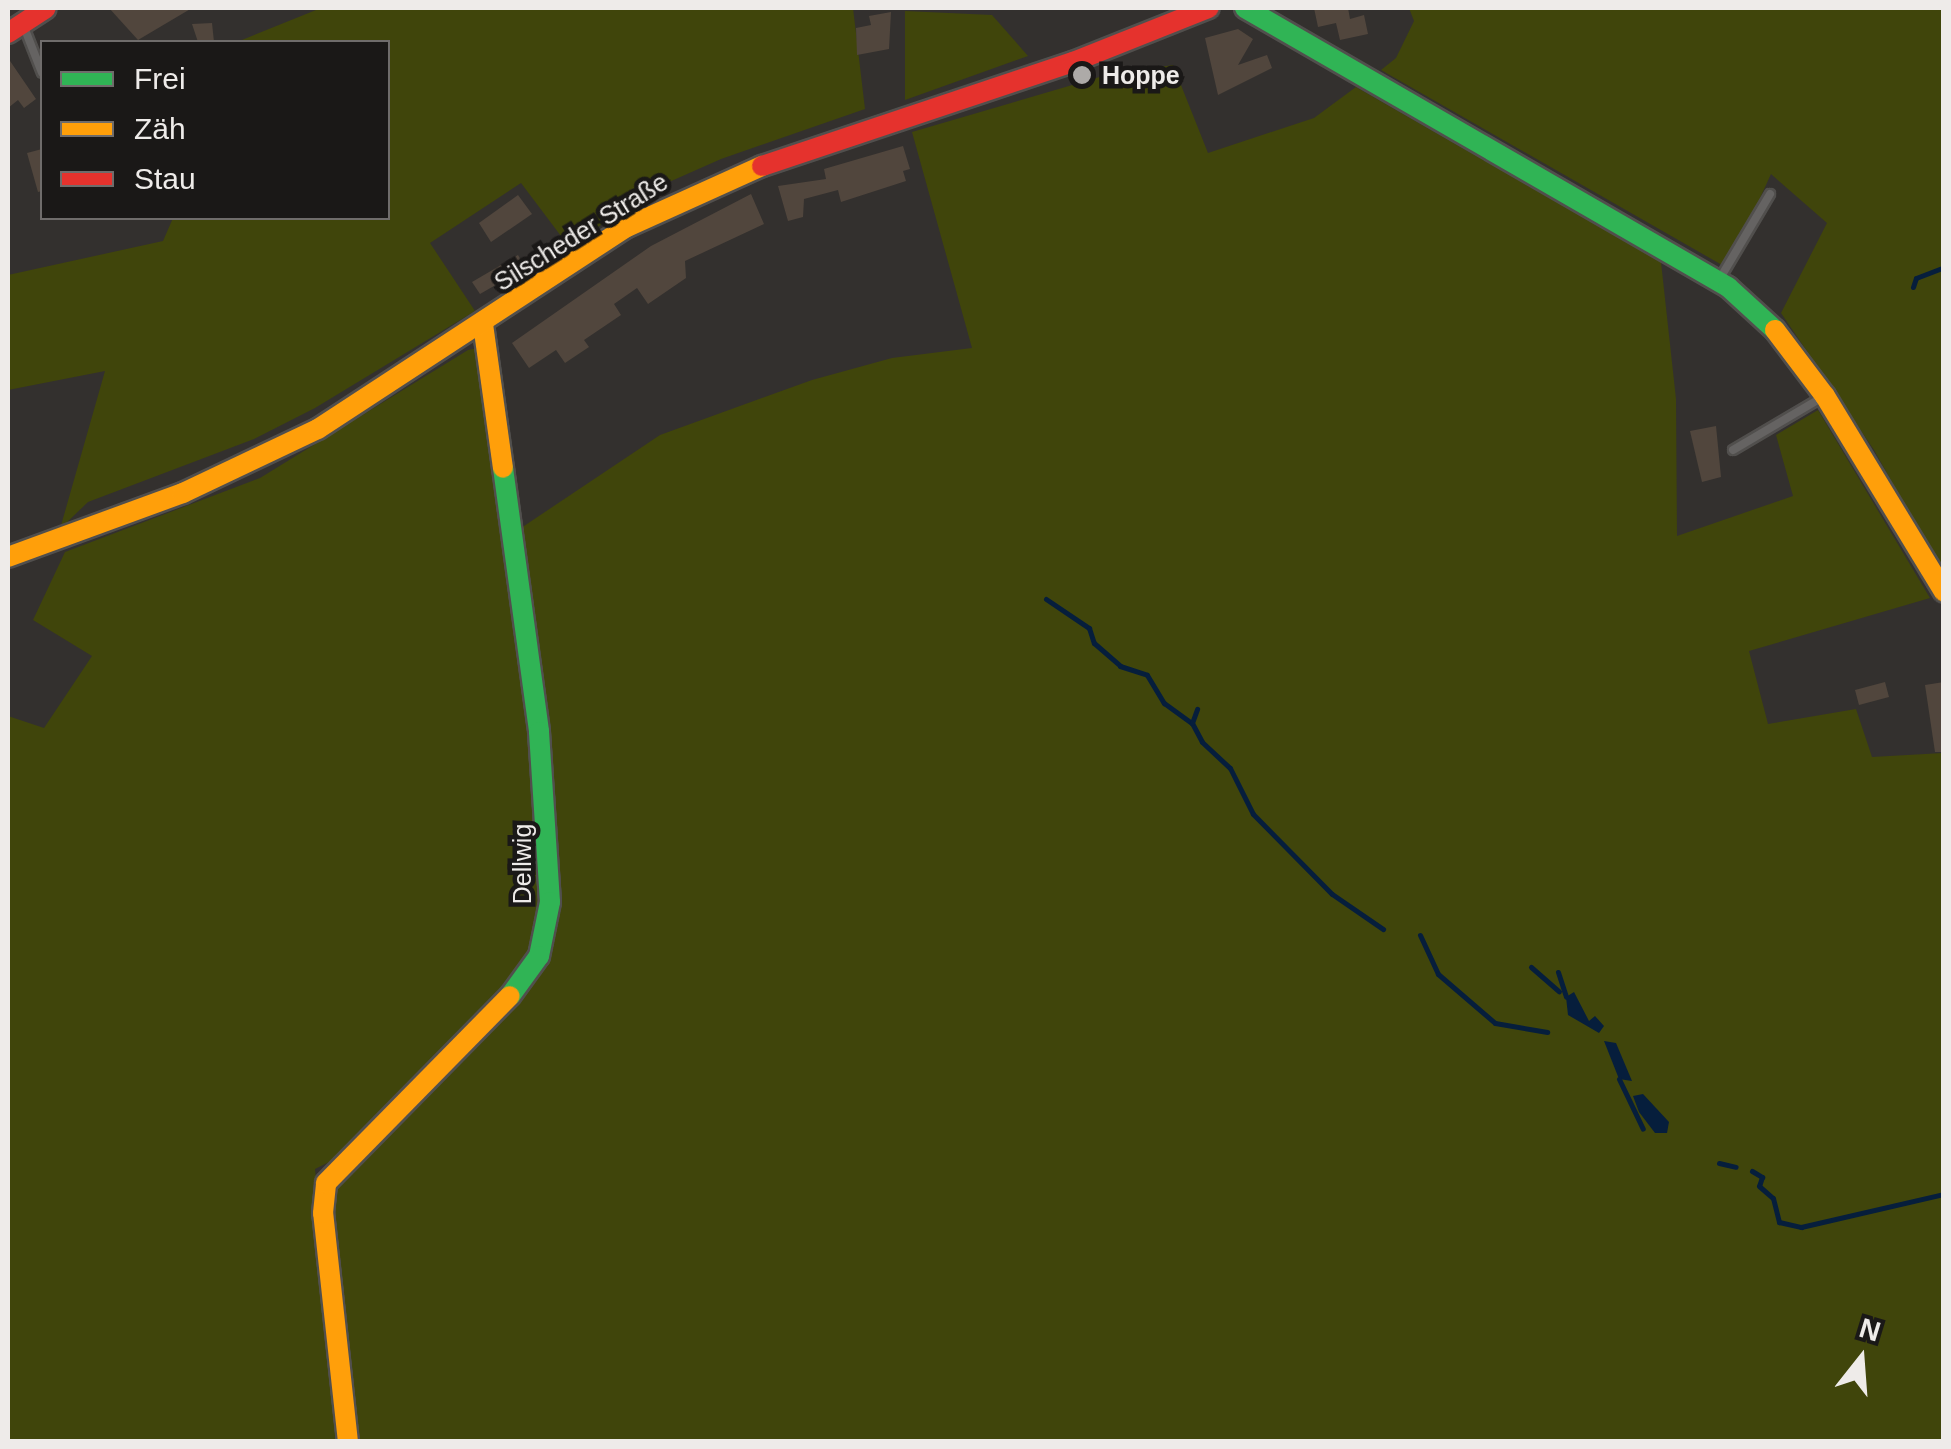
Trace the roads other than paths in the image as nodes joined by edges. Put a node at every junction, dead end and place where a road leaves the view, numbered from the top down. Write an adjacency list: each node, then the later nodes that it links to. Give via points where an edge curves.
1 (46, 8): 5 (main road)
2 (1209, 8): 4 (main road, Silscheder Straße)
3 (1245, 8): 8 (main road)
4 (1167, 17): 9 (main road, Silscheder Straße, via 725,178 628,227)
5 (15, 28): 6 (lane)
6 (40, 70)
7 (1770, 194): 8 (lane)
8 (1718, 281): 10 (main road, via 1772,326)
9 (483, 324): 12 (main road, Silscheder Straße, via 387,388 256,460 129,516); 14 (main road, Dellwig, via 540,732 550,902 538,956 496,1016 326,1183)
10 (1825, 396): 11 (lane); 13 (main road)
11 (1733, 450)
12 (8, 557)
13 (1944, 592)
14 (348, 1442)

